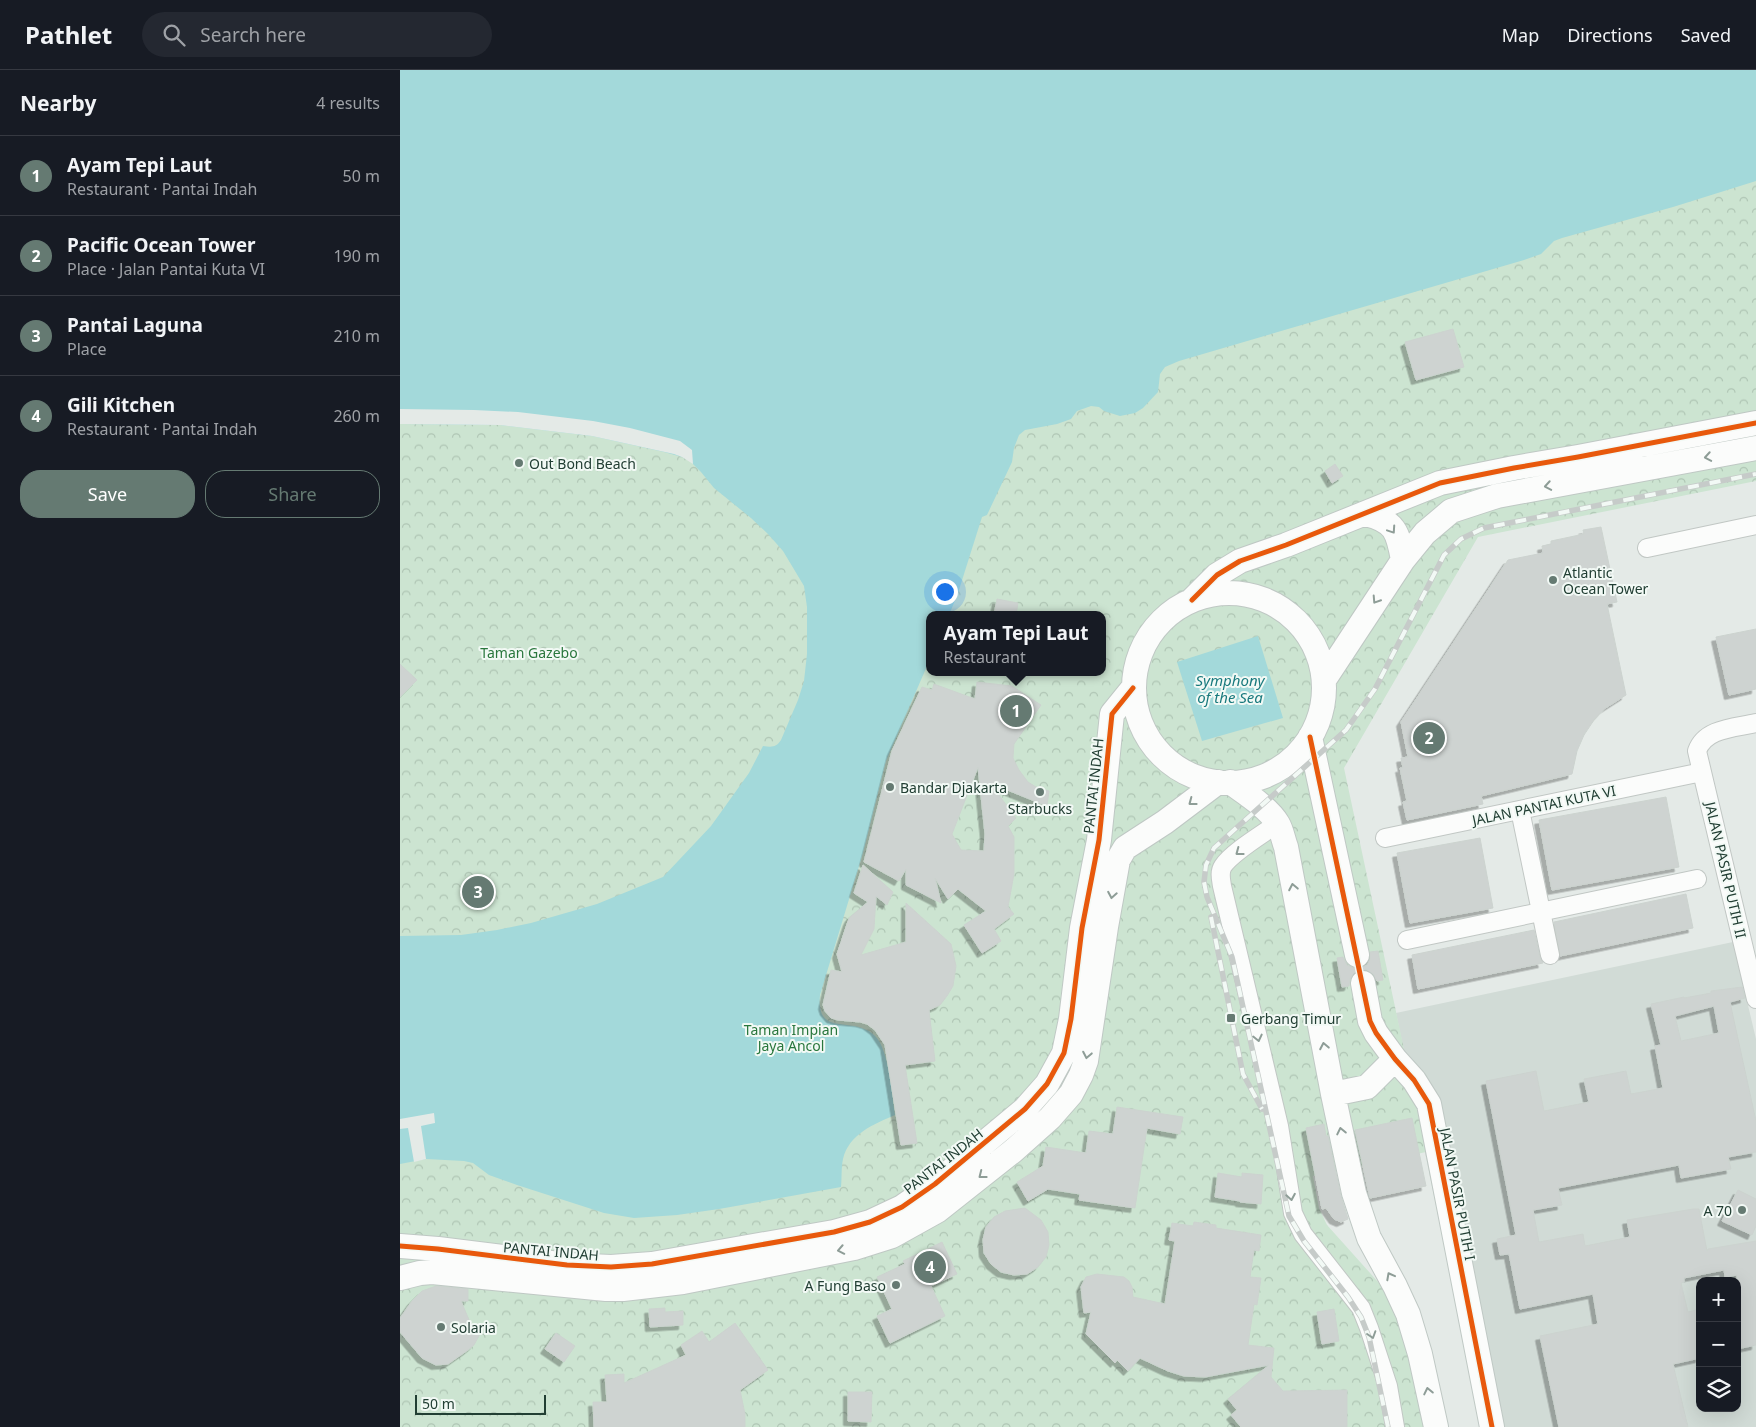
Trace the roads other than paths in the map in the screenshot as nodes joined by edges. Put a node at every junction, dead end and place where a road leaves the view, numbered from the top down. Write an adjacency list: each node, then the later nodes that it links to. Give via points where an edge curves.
1 (1756, 423): 3 (street, via 1450,481)
2 (1756, 448): 6 (street, one-way to 6, via 1497,496 1451,511 1425,533)
3 (1366, 514): 6 (street, one-way to 6, via 1385,520 1391,526); 7 (street, via 1240,561 1217,575)
4 (1756, 525): 5 (street)
5 (1647, 548)
6 (1403, 560): 8 (street, one-way to 8)
7 (1192, 600): 8 (street, via 1216,594 1242,594 1267,601 1289,614 1306,633 1318,655); 9 (street, via 1156,627 1136,666)
8 (1324, 680): 11 (street, via 1322,710)
9 (1133, 688): 13 (street, via 1138,716 1149,740 1168,761 1192,775); 27 (street, PANTAI INDAH, via 1112,714 1099,840 1082,928 1064,1053 1048,1084 1025,1109 935,1184 902,1207 870,1222 834,1232 652,1264 611,1267 567,1265)
10 (1756, 723): 12 (street, JALAN PASIR PUTIH II, via 1710,734 1700,742 1697,751)
11 (1310, 737): 13 (street, via 1294,757 1274,772 1250,780); 20 (street)
12 (1702, 772): 14 (street, JALAN PANTAI KUTA VI); 22 (street, JALAN PASIR PUTIH II)
13 (1224, 782): 15 (street, via 1262,806); 28 (street, one-way to 28, via 1125,848 1118,860 1086,1061 1071,1094 1013,1151 937,1211 892,1236 854,1248 683,1282 606,1289 432,1272)
14 (1520, 810): 16 (street, JALAN PANTAI KUTA VI); 18 (street)
15 (1278, 823): 26 (street, one-way to 15, via 1286,847); 29 (street, one-way to 29, via 1234,855 1220,876 1279,1126 1293,1213 1303,1234 1361,1308 1388,1386)
16 (1385, 838)
17 (1697, 880): 18 (street)
18 (1541, 912): 19 (street); 21 (street)
19 (1407, 940)
20 (1358, 955)
21 (1550, 955)
22 (1752, 959): 24 (street, JALAN PASIR PUTIH II)
23 (1363, 983): 25 (street, JALAN PASIR PUTIH I, via 1370,1021)
24 (1756, 999)
25 (1395, 1059): 26 (street, via 1367,1087); 31 (street, JALAN PASIR PUTIH I, via 1429,1104)
26 (1333, 1094): 30 (street, one-way to 26, via 1408,1314 1361,1216)
27 (400, 1246)
28 (400, 1278)
29 (1395, 1427)
30 (1436, 1427)
31 (1492, 1427)

